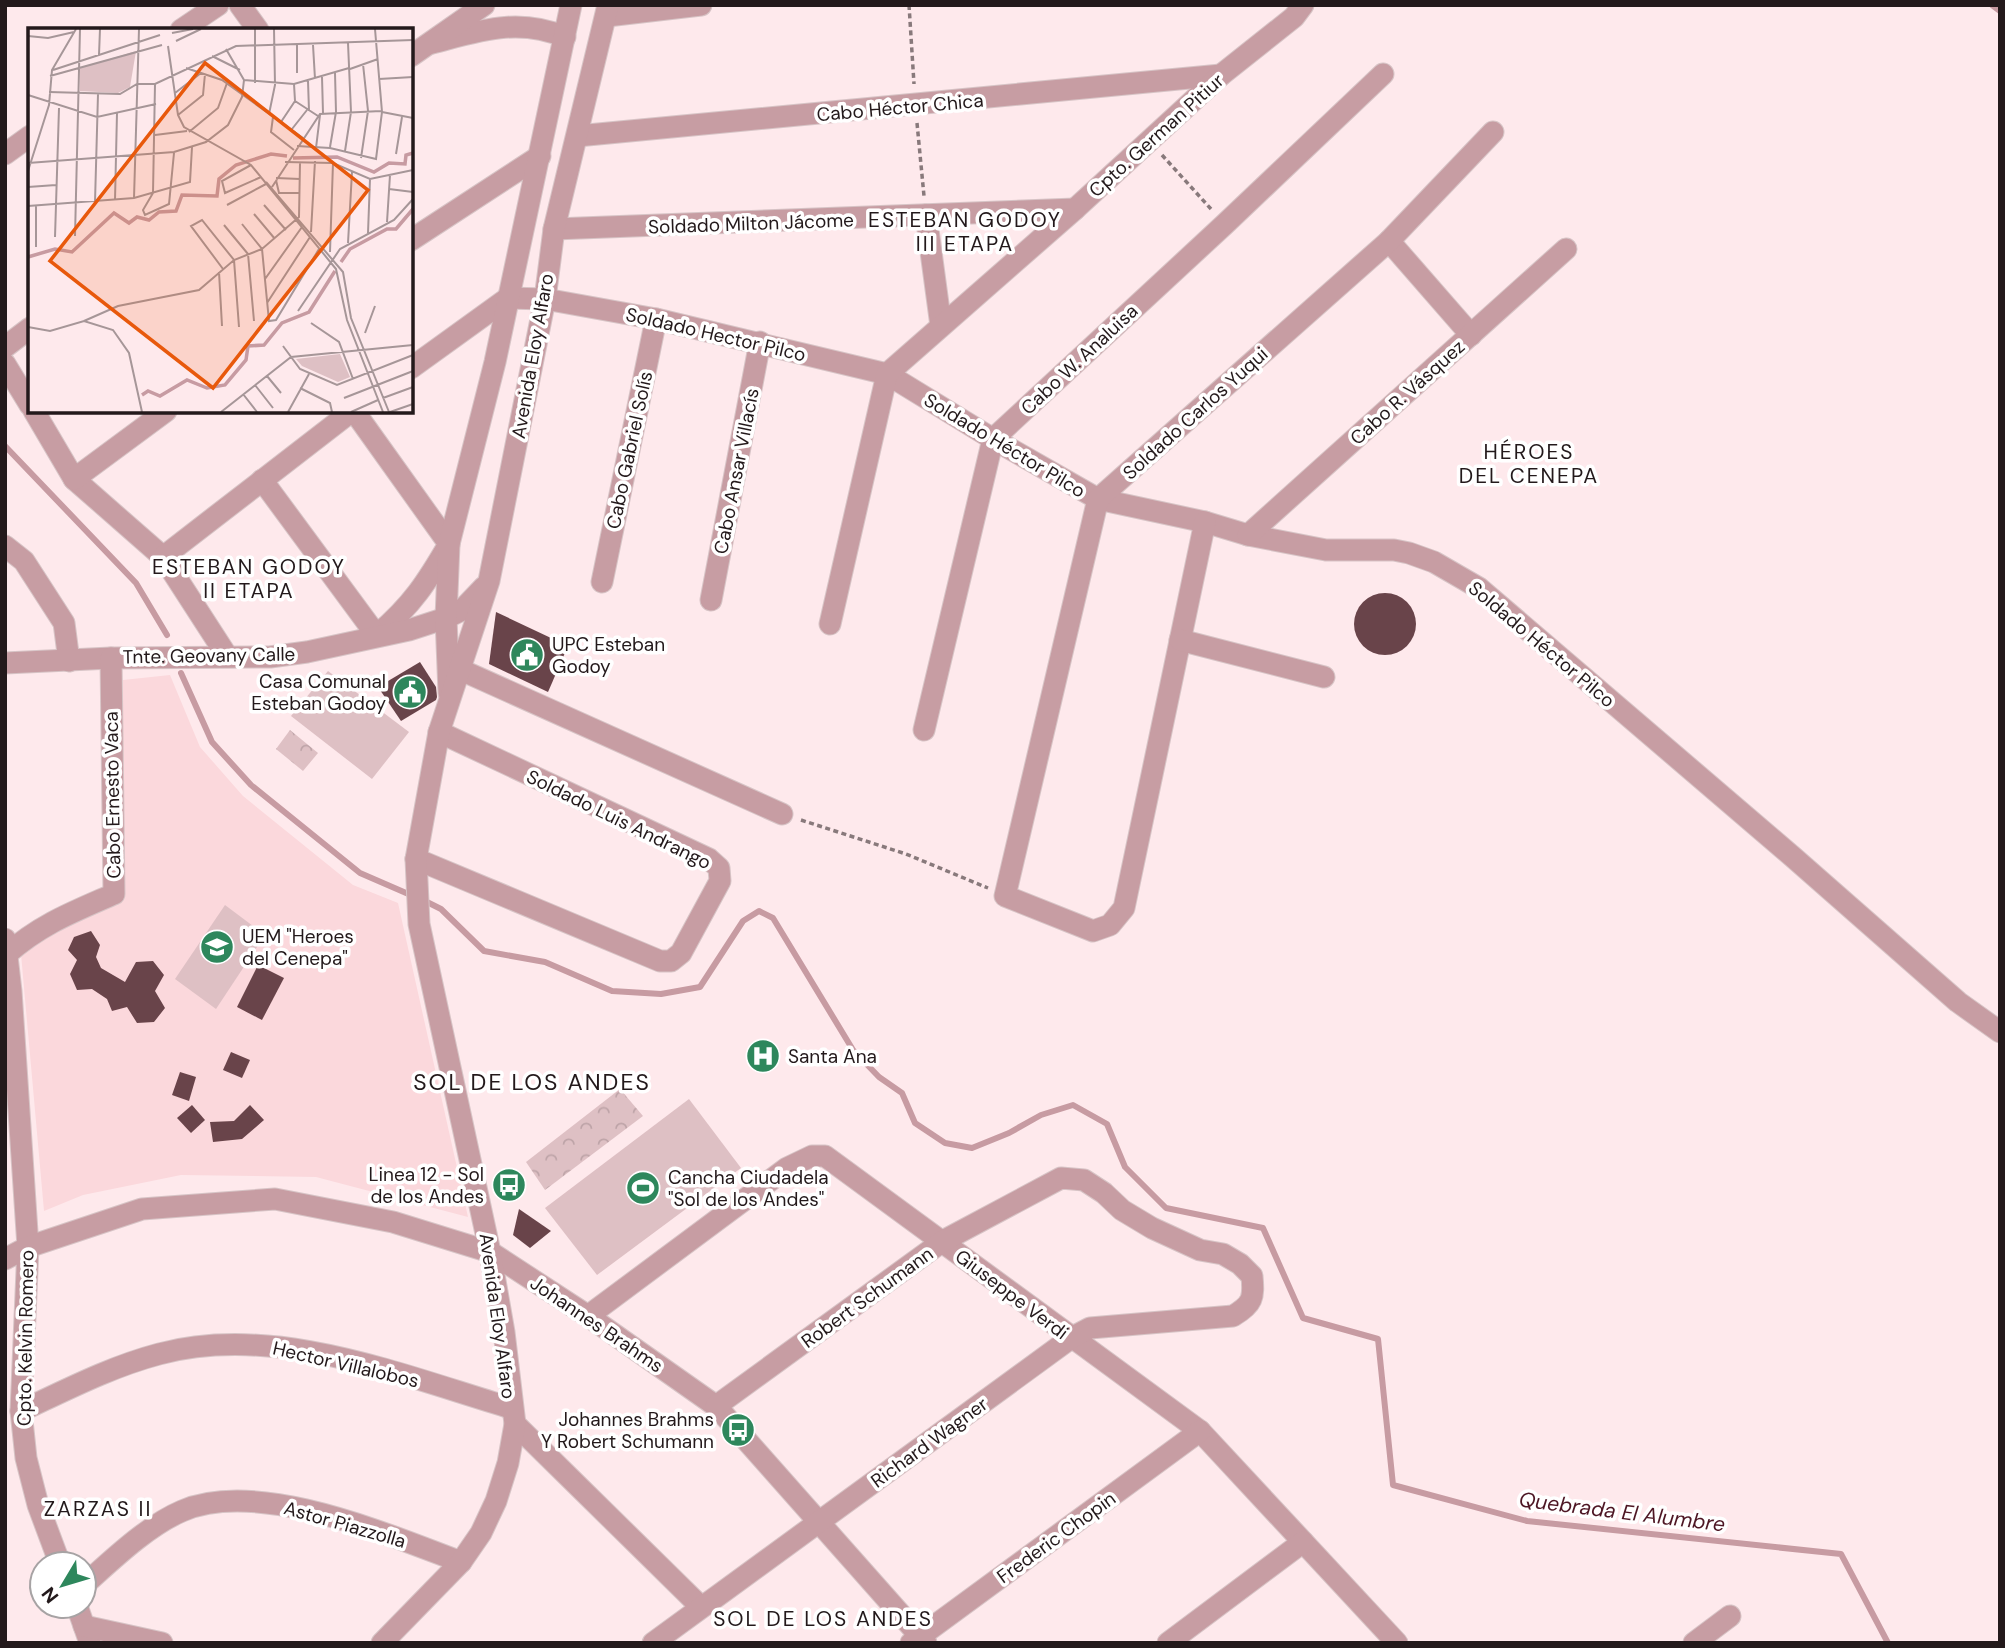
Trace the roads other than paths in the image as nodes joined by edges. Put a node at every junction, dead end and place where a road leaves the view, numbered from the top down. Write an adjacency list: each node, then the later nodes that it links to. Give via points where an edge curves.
1 (218, 5): 8 (street)
2 (240, 5): 9 (street)
3 (484, 5): 11 (street)
4 (571, 5): 10 (street, Avenida Eloy Alfaro)
5 (701, 5): 7 (street)
6 (1303, 5): 14 (street, Cpto. German Pitiur)
7 (608, 10): 16 (street, Avenida Eloy Alfaro)
8 (184, 28)
9 (257, 28)
10 (565, 37): 11 (street, via 545,28 516,26); 19 (street, Avenida Eloy Alfaro)
11 (432, 43): 12 (street)
12 (413, 55)
13 (1383, 74): 42 (street, Cabo W. Analuisa)
14 (1222, 75): 16 (street, Cabo Héctor Chica); 20 (street, Cpto. German Pitiur)
15 (1493, 132): 24 (street, Soldado Carlos Yuqui)
16 (578, 136): 22 (street, Avenida Eloy Alfaro)
17 (28, 137): 18 (street)
18 (5, 154)
19 (540, 156): 23 (street); 26 (street, Avenida Eloy Alfaro)
20 (1075, 209): 21 (street, Soldado Milton Jácome); 29 (street, Cpto. German Pitiur)
21 (926, 215): 22 (street, Soldado Milton Jácome); 29 (street)
22 (554, 229): 27 (street, Avenida Eloy Alfaro)
23 (413, 239)
24 (1389, 241): 31 (street); 45 (street, Soldado Carlos Yuqui)
25 (1566, 249): 31 (street, Cabo R. Vásquez)
26 (508, 298): 27 (street, Soldado Hector Pilco); 35 (street); 48 (street, Avenida Eloy Alfaro)
27 (545, 299): 28 (street, Soldado Hector Pilco); 51 (street, Avenida Eloy Alfaro)
28 (656, 318): 32 (street, Soldado Hector Pilco); 52 (street, Cabo Gabriel Solís)
29 (942, 326): 36 (street, Cpto. German Pitiur)
30 (28, 330): 33 (street)
31 (1471, 335): 47 (street, Cabo R. Vásquez)
32 (760, 342): 36 (street, Soldado Hector Pilco); 53 (street, Cabo Ansar Villacís)
33 (5, 347)
34 (5, 364): 37 (street)
35 (413, 367)
36 (887, 374): 42 (street, Soldado Héctor Pilco); 55 (street)
37 (28, 402)
38 (35, 413): 43 (street)
39 (163, 413): 43 (street)
40 (350, 413): 44 (street)
41 (354, 413): 48 (street)
42 (993, 439): 45 (street, Soldado Héctor Pilco); 64 (street)
43 (74, 479): 50 (street)
44 (262, 480): 50 (street); 56 (street)
45 (1098, 499): 46 (street, Soldado Héctor Pilco); 57 (street, via 1005,896 1093,931 1110,925 1124,908)
46 (1205, 522): 47 (street, Soldado Héctor Pilco); 57 (street)
47 (1248, 535): 70 (street, Soldado Héctor Pilco, via 1326,550 1409,553 1479,588 1958,1002)
48 (449, 544): 54 (street, Avenida Eloy Alfaro); 56 (street, via 411,604)
49 (5, 546): 60 (street, via 24,561 64,623)
50 (163, 557): 58 (street)
51 (489, 581): 54 (street, Tnte. Geovany Calle, via 462,610); 62 (street, Avenida Eloy Alfaro)
52 (602, 582)
53 (711, 600)
54 (446, 618): 56 (street, Tnte. Geovany Calle); 62 (street, Avenida Eloy Alfaro)
55 (830, 624)
56 (377, 636): 58 (street, Tnte. Geovany Calle, via 270,657)
57 (1180, 639): 63 (street)
58 (227, 656): 59 (street, Tnte. Geovany Calle)
59 (111, 658): 60 (street, Tnte. Geovany Calle); 68 (street, Cabo Ernesto Vaca, via 114,894)
60 (69, 661): 61 (street, Tnte. Geovany Calle)
61 (5, 663)
62 (455, 667): 65 (street, Avenida Eloy Alfaro); 66 (street)
63 (1324, 677)
64 (924, 730)
65 (439, 732): 67 (street, Avenida Eloy Alfaro); 67 (street, Soldado Luis Andrango, via 709,859 719,869 720,881 681,953 671,961 660,961)
66 (782, 814)
67 (416, 868): 73 (street, Avenida Eloy Alfaro, via 419,924)
68 (6, 946): 69 (street, Cpto. Kelvin Romero)
69 (8, 993): 72 (street, Cpto. Kelvin Romero)
70 (2000, 1032)
71 (943, 1241): 75 (street, Giuseppe Verdi, via 825,1156 812,1156 787,1168); 76 (street, Robert Schumann, via 1061,1178 1084,1180 1152,1228 1240,1264 1252,1276 1254,1296); 77 (street, Giuseppe Verdi); 78 (street, Robert Schumann)
72 (27, 1247): 73 (street, Johannes Brahms, via 142,1209 275,1199 393,1222); 74 (street, Johannes Brahms); 79 (street, Cpto. Kelvin Romero)
73 (491, 1252): 75 (street, Johannes Brahms); 80 (street, Avenida Eloy Alfaro)
74 (5, 1259)
75 (588, 1316): 78 (street, Johannes Brahms)
76 (1233, 1316): 77 (street, Richard Wagner, via 1090,1328)
77 (1071, 1338): 81 (street, Giuseppe Verdi); 82 (street, Richard Wagner)
78 (716, 1406): 82 (street, Johannes Brahms)
79 (21, 1411): 80 (street, Hector Villalobos, via 115,1367 220,1344 312,1352 383,1370); 84 (street, Cpto. Kelvin Romero, via 26,1458)
80 (513, 1416): 85 (street, Avenida Eloy Alfaro, via 508,1463 496,1501); 87 (street)
81 (1200, 1431): 83 (street, Giuseppe Verdi); 90 (street, Frederic Chopin)
82 (821, 1522): 87 (street, Richard Wagner); 90 (street, Johannes Brahms)
83 (1303, 1542): 94 (street); 95 (street, Giuseppe Verdi)
84 (55, 1550)
85 (461, 1562): 86 (street, Astor Piazzolla, via 324,1515 280,1504 243,1502 183,1510); 92 (street, Avenida Eloy Alfaro)
86 (98, 1573)
87 (701, 1607): 93 (street, Richard Wagner)
88 (1730, 1616): 96 (street)
89 (84, 1625): 91 (street)
90 (919, 1641)
91 (162, 1643)
92 (382, 1643)
93 (653, 1643)
94 (1168, 1643)
95 (1397, 1643)
96 (1694, 1643)

